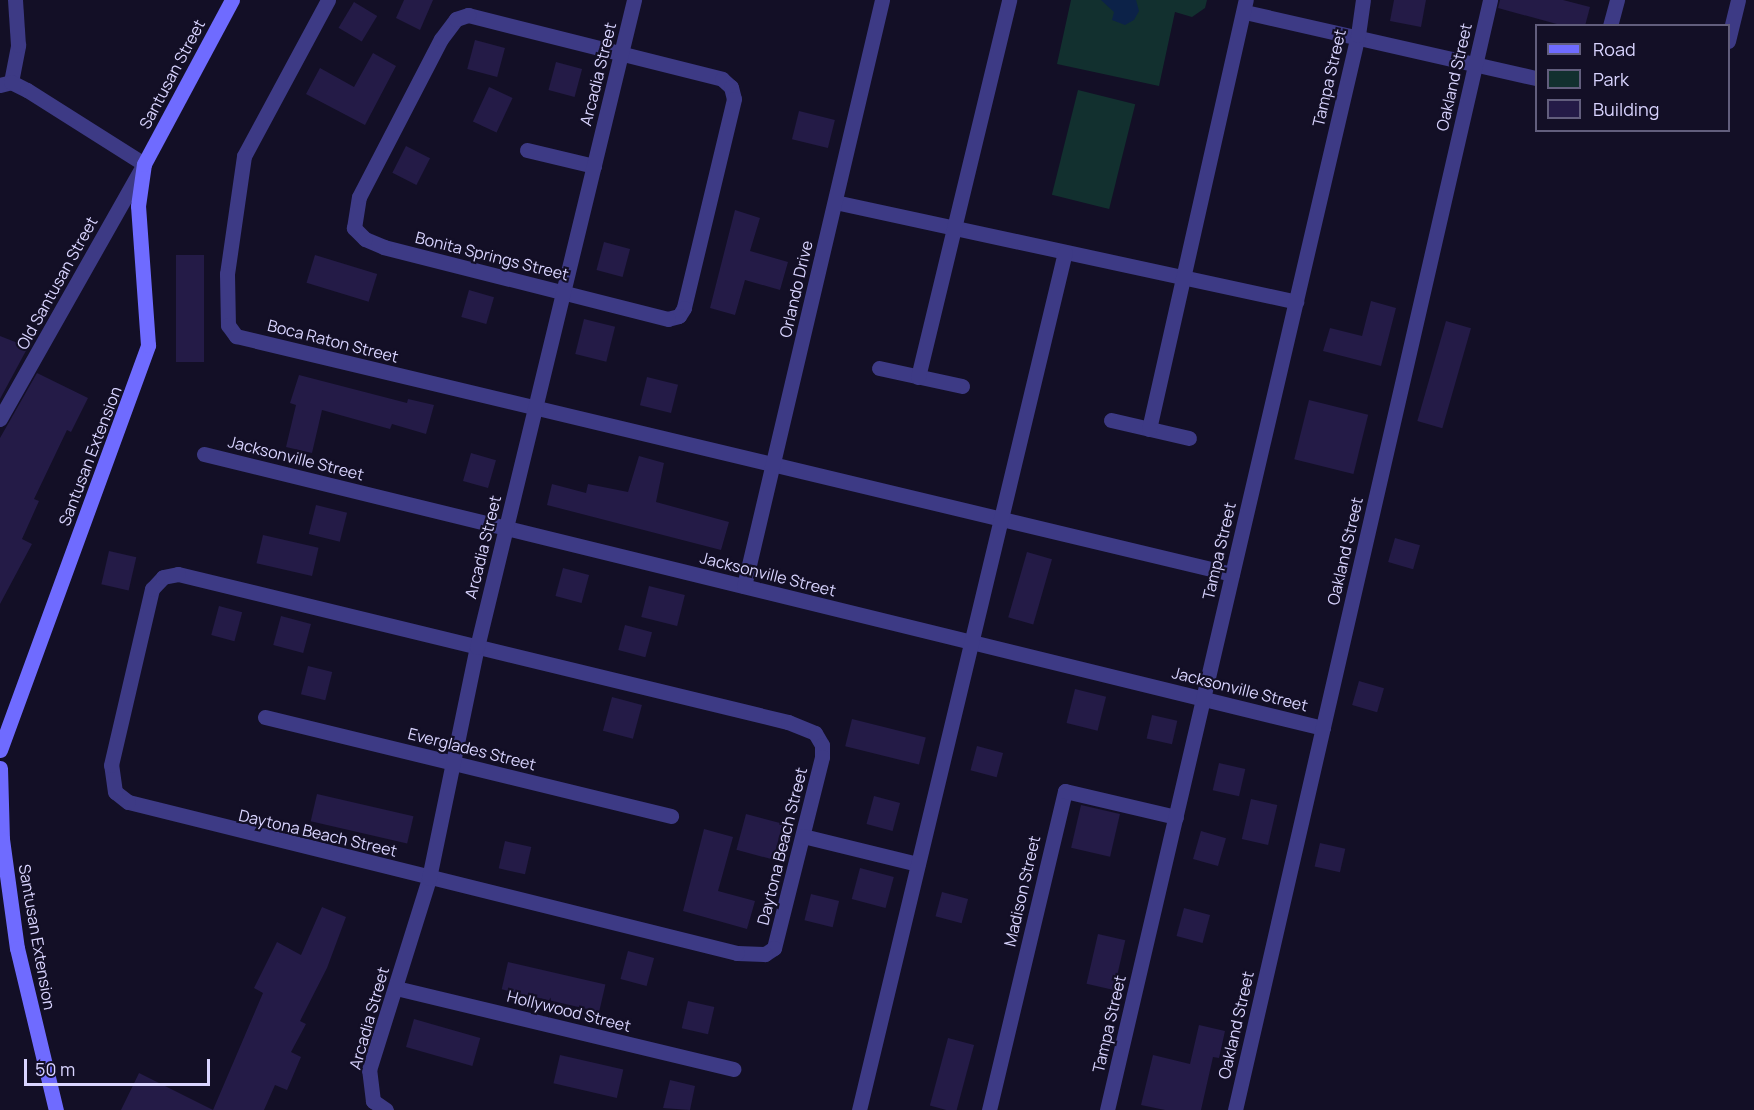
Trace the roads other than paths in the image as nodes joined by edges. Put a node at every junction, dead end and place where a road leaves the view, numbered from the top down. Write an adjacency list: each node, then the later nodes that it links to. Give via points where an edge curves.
1 (15, 0): 18 (street, via 18,45)
2 (232, 0): 20 (street, Santusan Street)
3 (328, 0): 31 (street, Boca Raton Street, via 244,156 227,274 228,325 236,336)
4 (634, 0): 15 (street, Arcadia Street)
5 (882, 0): 22 (street, Orlando Drive)
6 (1009, 0): 23 (street)
7 (1363, 0): 14 (street, Tampa Street)
8 (1491, 0): 16 (street, Oakland Street)
9 (1617, 0): 12 (street)
10 (1738, 0): 13 (street)
11 (1246, 6): 14 (street); 25 (street)
12 (1611, 24)
13 (1730, 33)
14 (1358, 35): 16 (street); 27 (street, Tampa Street)
15 (621, 55): 21 (street, Arcadia Street); 26 (street, Bonita Springs Street, via 722,79 731,87 734,99 684,308 679,316 668,319); 26 (street, Bonita Springs Street, via 483,17 456,19 441,39 353,213 354,228 365,239 384,247)
16 (1476, 62): 17 (street); 46 (street, Oakland Street)
17 (1535, 78)
18 (6, 83): 20 (street)
19 (527, 150): 21 (street)
20 (144, 164): 32 (street, Old Santusan Street); 47 (street, Santusan Extension, via 138,206 148,345)
21 (594, 166): 26 (street, Arcadia Street)
22 (835, 202): 23 (street); 37 (street, Orlando Drive)
23 (954, 228): 24 (street); 29 (street)
24 (1065, 252): 25 (street); 38 (street)
25 (1184, 278): 27 (street); 34 (street)
26 (563, 293): 31 (street, Arcadia Street)
27 (1296, 302): 40 (street, Tampa Street)
28 (879, 368): 29 (street)
29 (918, 377): 30 (street)
30 (962, 386)
31 (535, 408): 37 (street, Boca Raton Street); 39 (street, Arcadia Street)
32 (0, 418)
33 (1111, 420): 34 (street)
34 (1149, 429): 35 (street)
35 (1189, 438)
36 (204, 454): 39 (street, Jacksonville Street)
37 (773, 465): 38 (street, Boca Raton Street); 41 (street, Orlando Drive)
38 (1000, 519): 40 (street, Boca Raton Street); 42 (street)
39 (506, 528): 41 (street, Jacksonville Street); 43 (street, Arcadia Street)
40 (1232, 574): 44 (street, Tampa Street)
41 (744, 586): 42 (street, Jacksonville Street)
42 (971, 642): 44 (street, Jacksonville Street); 53 (street)
43 (477, 646): 48 (street, Arcadia Street); 52 (street, Daytona Beach Street, via 788,722 815,733 822,757); 54 (street, Daytona Beach Street, via 195,576 163,576 152,589 111,765 115,792 144,809)
44 (1203, 699): 46 (street, Jacksonville Street); 51 (street, Tampa Street)
45 (265, 717): 48 (street, Everglades Street)
46 (1323, 728): 62 (street, Oakland Street)
47 (0, 750)
48 (454, 763): 50 (street, Everglades Street); 54 (street, Arcadia Street)
49 (0, 768): 57 (street, Santusan Extension, via 2,839 17,948)
50 (671, 816)
51 (1176, 817): 60 (street, Madison Street, via 1065,791); 61 (street, Tampa Street)
52 (803, 836): 53 (street); 54 (street, Daytona Beach Street, via 779,934 774,948 765,954 736,953)
53 (918, 864): 59 (street)
54 (429, 878): 55 (street, Arcadia Street)
55 (396, 987): 56 (street, Hollywood Street); 58 (street, Arcadia Street, via 369,1070 373,1101)
56 (733, 1069)
57 (56, 1110)
58 (386, 1110)
59 (859, 1110)
60 (989, 1110)
61 (1107, 1110)
62 (1235, 1110)

